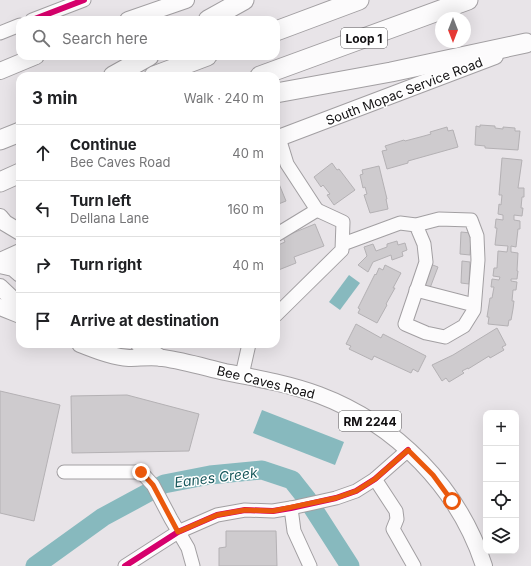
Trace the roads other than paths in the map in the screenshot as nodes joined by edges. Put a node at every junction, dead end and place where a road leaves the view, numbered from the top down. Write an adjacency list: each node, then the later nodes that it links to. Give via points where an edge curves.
1 (84, 0): 6 (street)
2 (186, 0): 7 (main road)
3 (244, 0): 8 (highway)
4 (359, 0): 10 (highway)
5 (468, 0): 19 (highway, Loop 1)
6 (42, 16)
7 (140, 16)
8 (215, 16)
9 (16, 26): 11 (street)
10 (280, 30)
11 (0, 32)
12 (529, 42): 20 (highway, via 391,72); 22 (main road, South Mopac Service Road)
13 (26, 60): 16 (main road)
14 (142, 60): 17 (highway)
15 (196, 60): 18 (highway)
16 (0, 71)
17 (120, 72)
18 (165, 72)
19 (271, 72)
20 (280, 92)
21 (16, 134): 23 (highway)
22 (280, 137)
23 (0, 140)
24 (280, 144): 27 (street, via 286,164)
25 (16, 175): 26 (highway)
26 (0, 182)
27 (317, 210): 31 (street); 32 (street, via 343,222)
28 (0, 217): 30 (main road)
29 (416, 225): 32 (street, via 400,223); 38 (street, via 424,244 426,262); 40 (street, via 439,218 471,220 477,236 478,260)
30 (16, 230)
31 (280, 232)
32 (343, 244): 42 (street, via 342,250)
33 (16, 254): 34 (main road)
34 (0, 261)
35 (0, 265): 36 (main road)
36 (16, 271)
37 (0, 287): 39 (main road)
38 (416, 290): 40 (street); 40 (street, via 404,324 426,333 445,337 464,326 474,310)
39 (16, 302)
40 (474, 305)
41 (0, 306): 43 (main road)
42 (280, 311)
43 (16, 313)
44 (91, 348): 47 (main road, Bee Caves Road / RM 2244, via 129,358)
45 (145, 348): 47 (main road, Bee Caves Road / RM 2244)
46 (248, 348): 48 (street)
47 (161, 358): 48 (main road, Bee Caves Road / RM 2244)
48 (242, 375): 49 (main road, Bee Caves Road / RM 2244, via 290,386 337,402 378,426)
49 (408, 450): 51 (street); 58 (main road, Bee Caves Road / RM 2244, via 433,475 456,506)
50 (64, 472): 53 (street, via 141,472 153,485)
51 (375, 479): 52 (street, via 356,491); 57 (street, via 396,511 397,519 393,529)
52 (297, 507): 53 (street, via 273,511 245,510 217,515); 56 (street, via 294,531)
53 (178, 532): 54 (street); 55 (street, via 188,548)
54 (125, 566)
55 (193, 566)
56 (310, 566)
57 (414, 566)
58 (484, 566)

